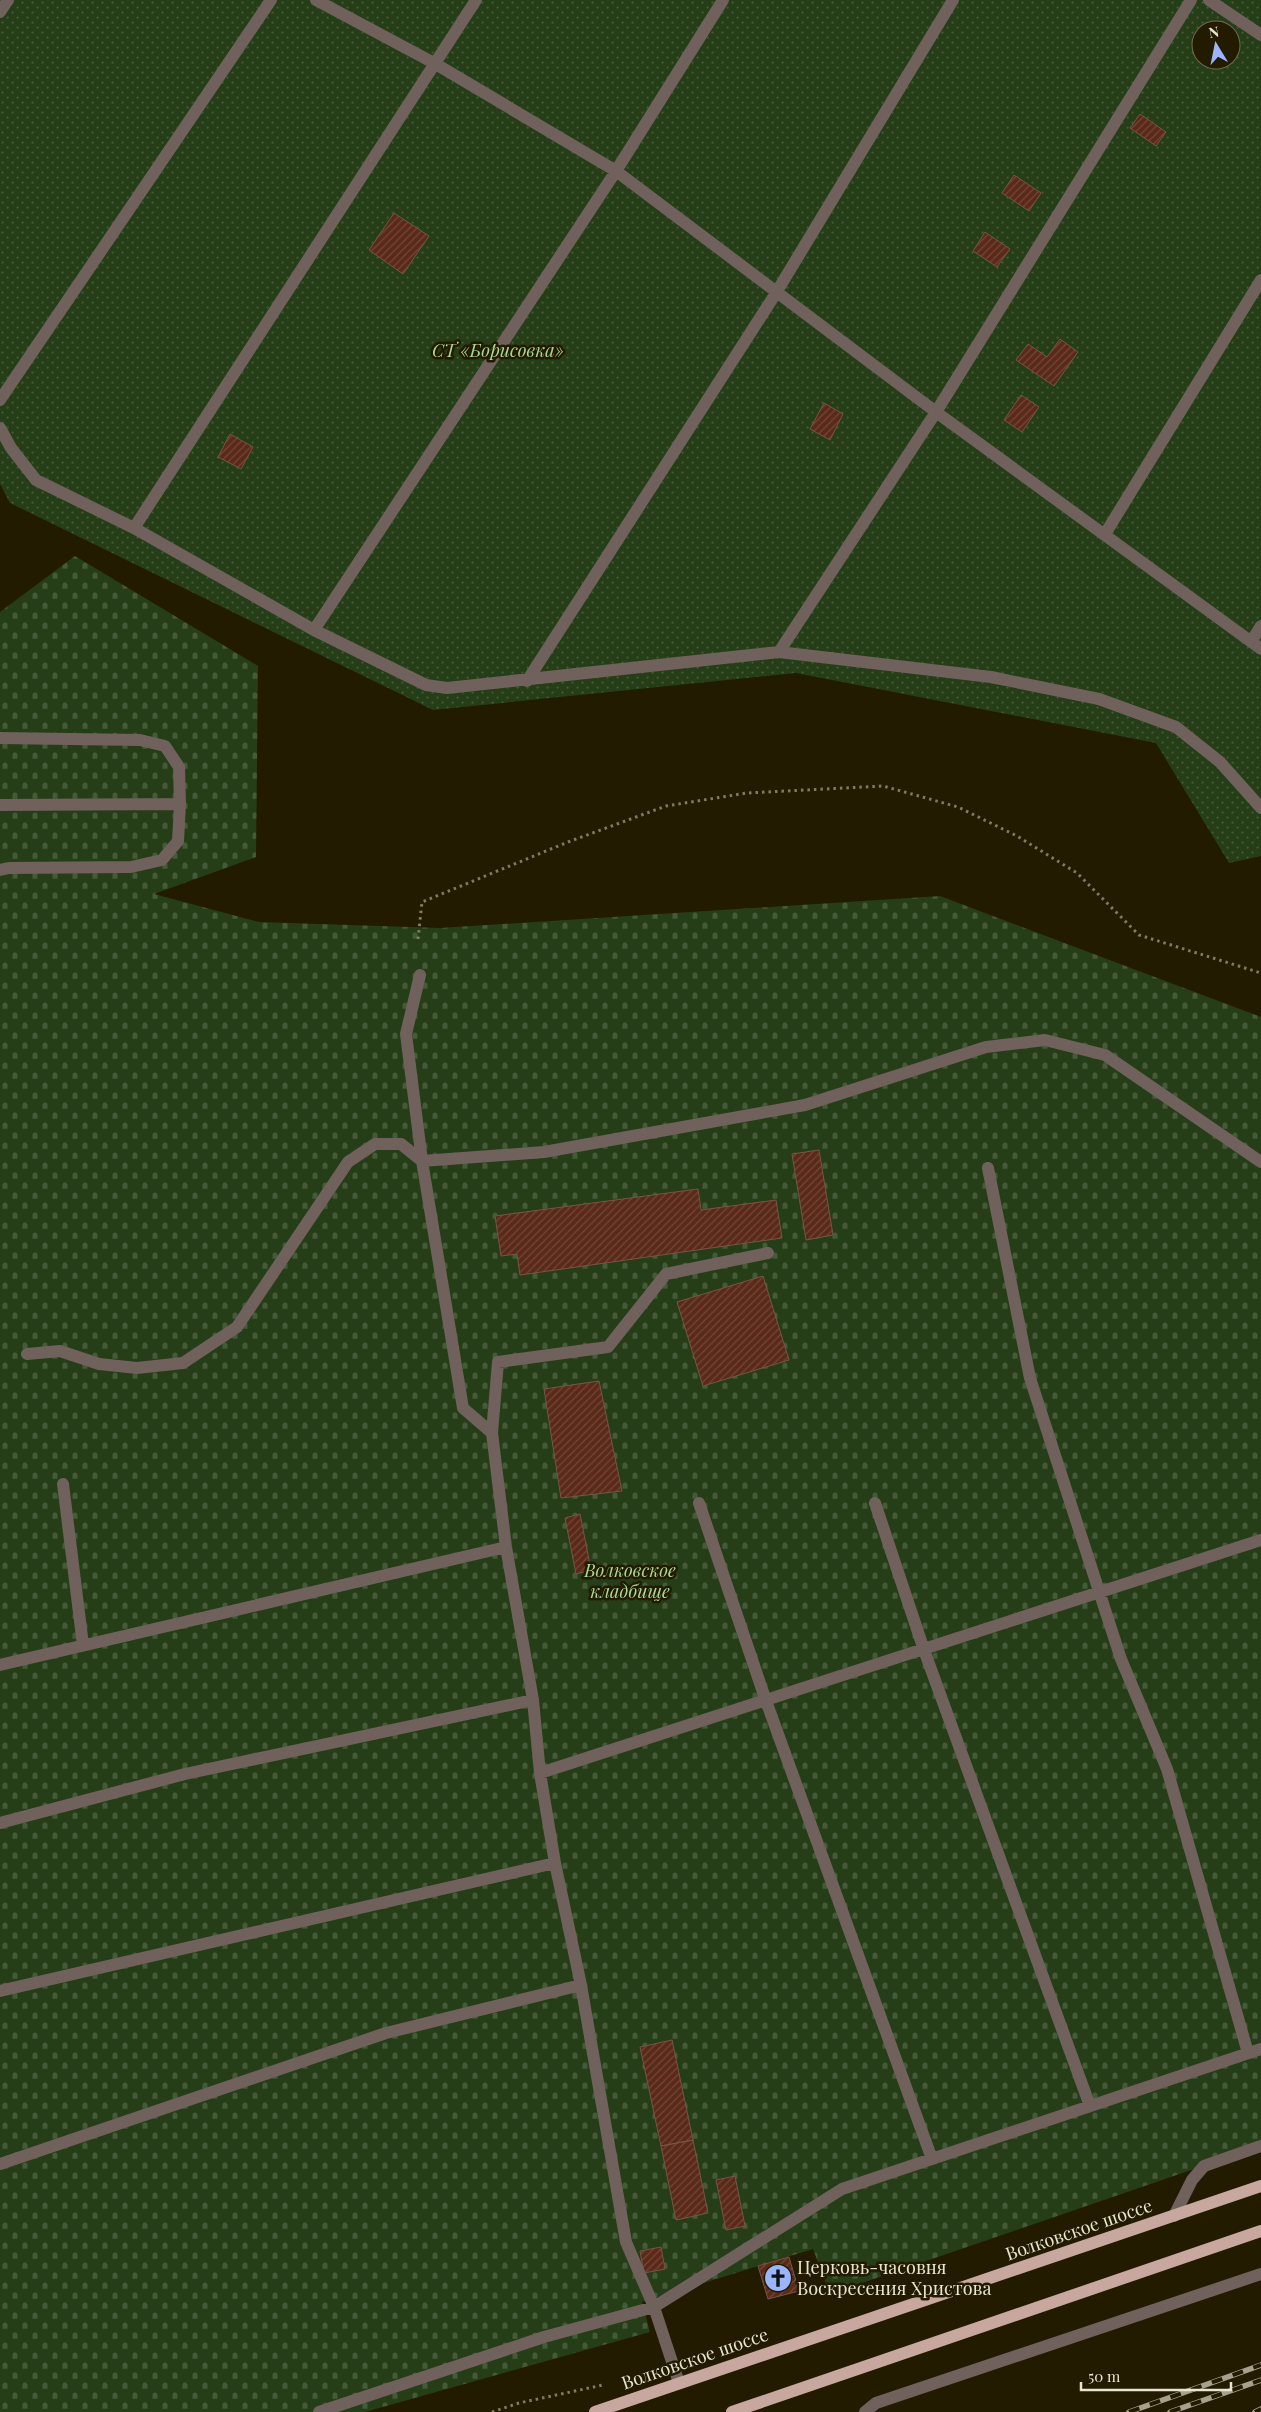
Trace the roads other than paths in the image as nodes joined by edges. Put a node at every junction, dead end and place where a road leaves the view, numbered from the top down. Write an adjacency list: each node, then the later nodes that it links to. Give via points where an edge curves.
1 (8, 0): 9 (street)
2 (271, 0): 15 (street)
3 (316, 0): 11 (street)
4 (476, 0): 11 (street)
5 (724, 0): 12 (street)
6 (953, 0): 14 (street)
7 (1191, 0): 16 (street)
8 (1209, 0): 10 (street)
9 (0, 12)
10 (1261, 35)
11 (434, 63): 12 (street); 18 (street)
12 (616, 170): 14 (street); 21 (street)
13 (1261, 280): 19 (street)
14 (776, 293): 16 (street); 24 (street)
15 (0, 400)
16 (936, 412): 19 (street); 23 (street)
17 (0, 428): 18 (street, via 36,480)
18 (134, 528): 21 (street)
19 (1105, 534): 22 (street)
20 (1261, 626): 22 (street)
21 (314, 630): 24 (street, via 426,685 448,688)
22 (1256, 646)
23 (779, 652): 24 (street); 28 (street, via 990,677 1099,699 1176,727 1220,762)
24 (527, 681)
25 (0, 738): 26 (street, via 140,740 165,746 179,767)
26 (180, 804): 27 (street); 29 (street, via 178,842 162,860 131,867)
27 (0, 805)
28 (1261, 808)
29 (0, 870)
30 (420, 975): 31 (street, via 406,1034)
31 (422, 1161): 32 (street, via 544,1152 805,1105 986,1047 1045,1040 1106,1056); 35 (street, via 401,1144 375,1144 348,1162 237,1327 183,1363 137,1368 99,1364 60,1351); 36 (street, via 463,1408)
32 (1261, 1162)
33 (988, 1168): 42 (street, via 1030,1378)
34 (768, 1253): 36 (street, via 666,1274 608,1348 498,1362)
35 (27, 1354)
36 (492, 1433): 41 (street)
37 (62, 1484): 43 (street)
38 (699, 1503): 47 (street)
39 (875, 1504): 44 (street)
40 (1261, 1540): 42 (street)
41 (506, 1547): 43 (street); 46 (street)
42 (1100, 1593): 44 (street); 54 (street, via 1121,1659 1167,1769)
43 (83, 1646): 45 (street)
44 (924, 1650): 47 (street); 55 (street)
45 (0, 1665)
46 (533, 1700): 48 (street); 49 (street, via 185,1774)
47 (766, 1701): 48 (street); 57 (street)
48 (540, 1773): 50 (street)
49 (0, 1823)
50 (556, 1863): 51 (street); 52 (street)
51 (582, 1985): 58 (street, via 386,2033); 63 (street, via 626,2242)
52 (0, 1991)
53 (1261, 2049): 54 (street)
54 (1248, 2053): 55 (street)
55 (1090, 2106): 57 (street)
56 (1261, 2146): 60 (street, via 1204,2166 1192,2180)
57 (932, 2159): 63 (street, via 842,2189)
58 (0, 2164)
59 (1261, 2186): 60 (main road, Волковское шоссе)
60 (1174, 2216): 64 (main road, Волковское шоссе)
61 (1261, 2231): 67 (main road)
62 (1261, 2274): 68 (street, via 876,2403)
63 (654, 2307): 64 (street); 65 (street, via 544,2337)
64 (679, 2384): 66 (main road, Волковское шоссе)
65 (319, 2412)
66 (595, 2412)
67 (732, 2412)
68 (866, 2412)

